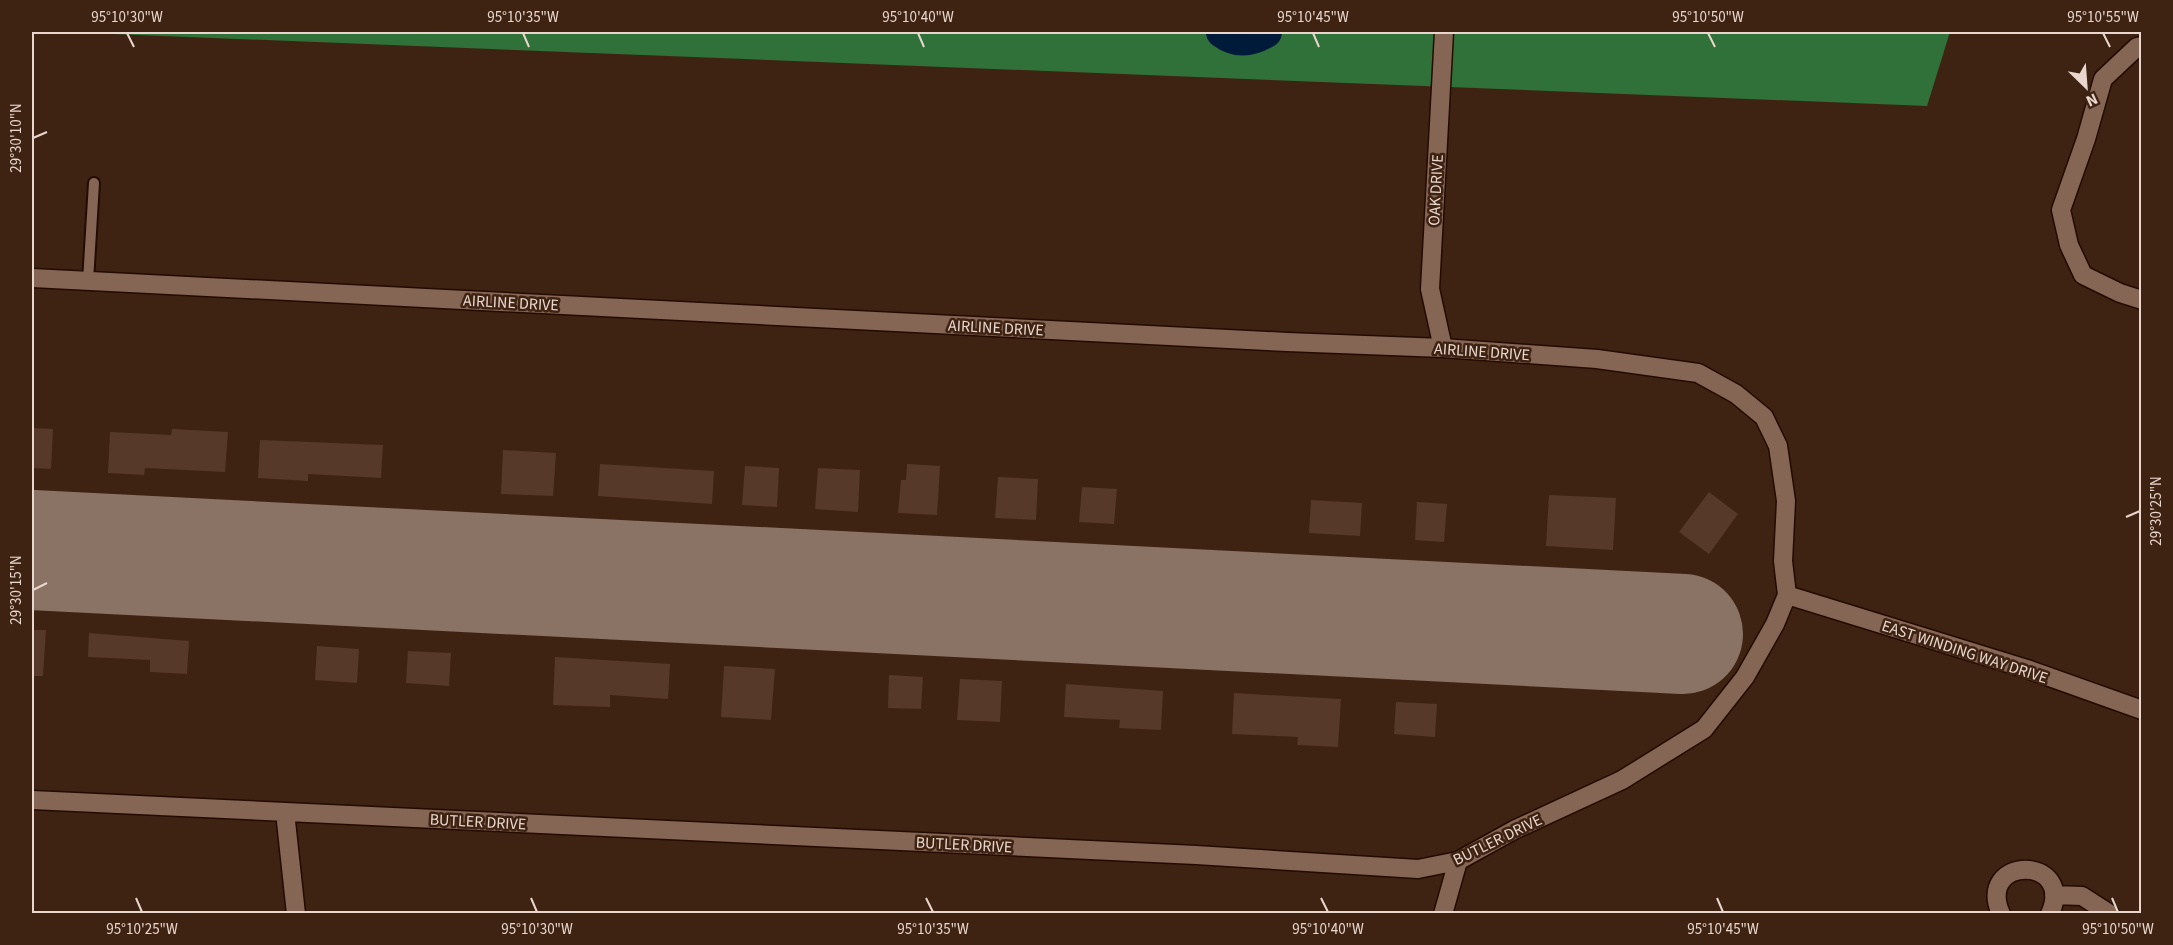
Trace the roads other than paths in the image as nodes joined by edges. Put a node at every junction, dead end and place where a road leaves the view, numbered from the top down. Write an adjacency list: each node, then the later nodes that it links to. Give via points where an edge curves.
1 (1444, 32): 7 (street, OAK DRIVE, via 1430,289)
2 (2142, 46): 6 (street, via 2103,79 2061,210 2069,245 2083,275)
3 (94, 183): 5 (lane)
4 (32, 278): 5 (street, AIRLINE DRIVE)
5 (88, 281): 7 (street, AIRLINE DRIVE)
6 (2142, 300)
7 (1443, 348): 8 (street, AIRLINE DRIVE, via 1618,361 1698,373 1736,394 1764,417 1778,446 1786,501 1783,561)
8 (1787, 596): 9 (street, EAST WINDING WAY DRIVE, via 2027,669); 12 (street, BUTLER DRIVE, via 1745,677 1704,729 1622,780)
9 (2142, 710)
10 (32, 800): 11 (street, BUTLER DRIVE)
11 (285, 812): 12 (street, BUTLER DRIVE, via 1418,869); 14 (street)
12 (1458, 861): 15 (street)
13 (2055, 895): 16 (street, via 2047,878 2030,868 2020,868 1998,886 1997,905); 17 (street); 18 (street, via 2082,896)
14 (296, 914)
15 (1443, 914)
16 (2001, 914)
17 (2050, 914)
18 (2110, 914)

